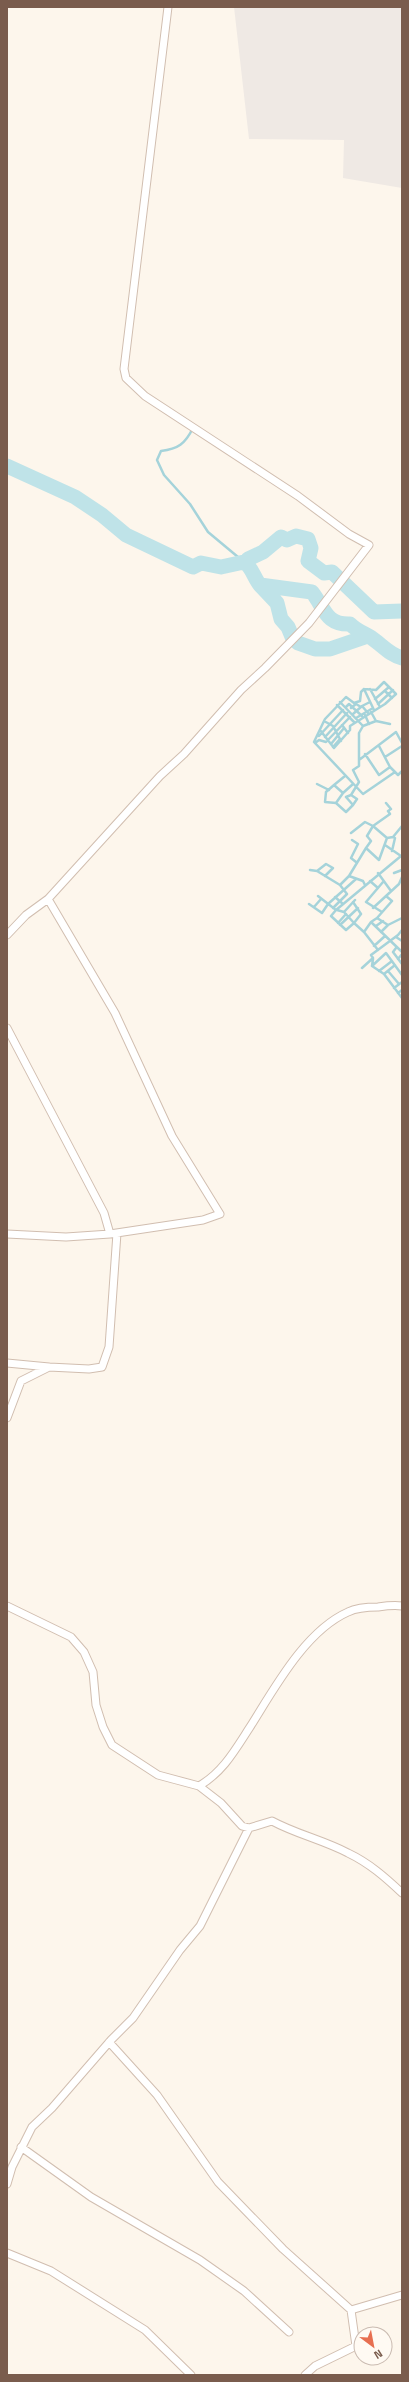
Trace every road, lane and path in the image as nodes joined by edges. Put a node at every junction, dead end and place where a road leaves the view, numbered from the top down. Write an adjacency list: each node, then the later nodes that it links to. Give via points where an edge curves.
1 (168, 7): 2 (street, via 124,369 126,378 145,396 369,545 309,623 241,690)
2 (48, 900): 3 (street, via 26,915); 5 (street, via 115,1013 172,1136 220,1214 203,1220)
3 (7, 936)
4 (7, 1028): 5 (street)
5 (113, 1233): 6 (street, via 66,1237); 8 (street, via 109,1347 102,1367)
6 (7, 1234)
7 (7, 1363): 8 (street)
8 (49, 1367): 9 (street, via 22,1381)
9 (7, 1418)
10 (7, 1606): 12 (street, via 71,1637 84,1652 93,1672 96,1705 112,1745 158,1775)
11 (402, 1606): 12 (street, via 369,1607 348,1612 326,1627 281,1676 224,1765 212,1778)
12 (199, 1786): 13 (street, via 221,1803 242,1826)
13 (249, 1828): 14 (street, via 272,1820 291,1831 347,1852 374,1868); 15 (street, via 200,1926 180,1950 133,2018)
14 (402, 1893)
15 (109, 2042): 16 (street, via 76,2083 32,2127); 20 (street, via 157,2095 218,2182 283,2249)
16 (21, 2147): 17 (street); 21 (street, via 91,2197 200,2260 244,2291)
17 (7, 2184)
18 (7, 2253): 22 (street, via 52,2271 145,2330)
19 (402, 2295): 20 (street)
20 (351, 2310): 23 (street, via 356,2346 315,2366)
21 (289, 2332)
22 (191, 2375)
23 (305, 2375)

